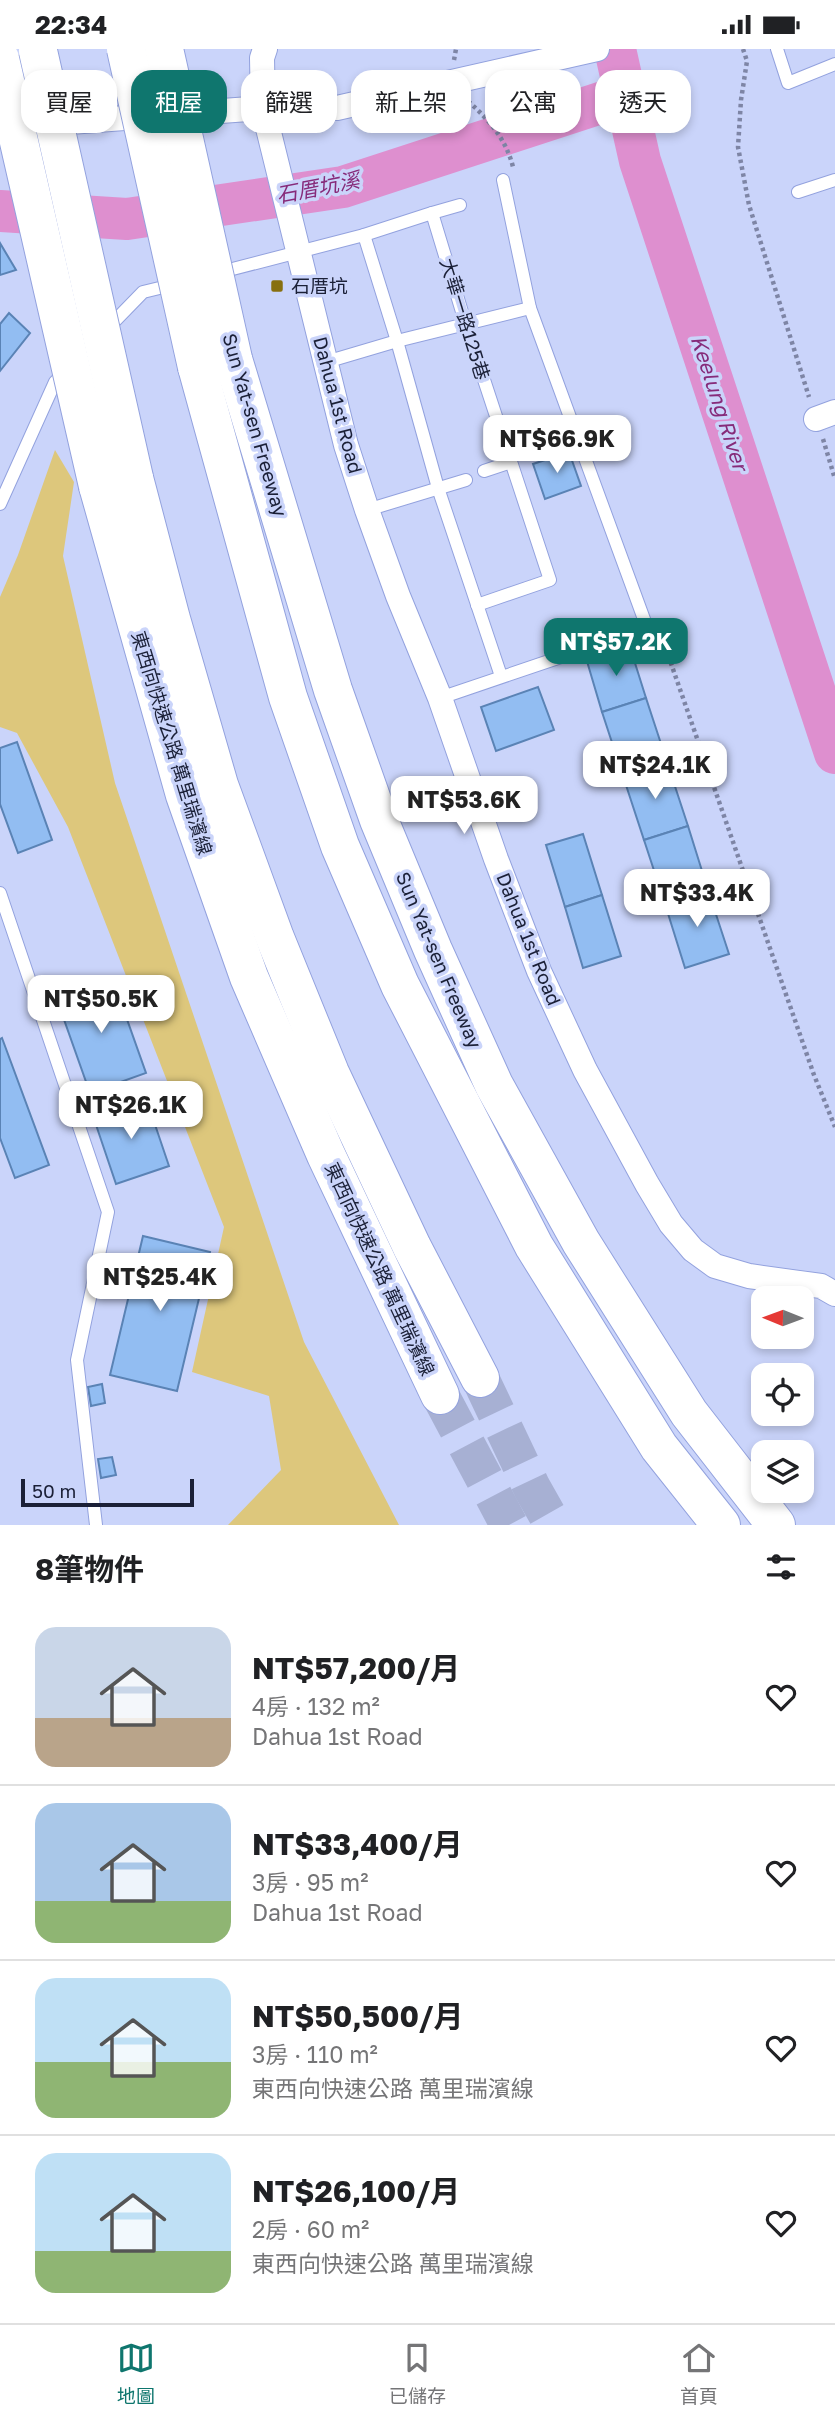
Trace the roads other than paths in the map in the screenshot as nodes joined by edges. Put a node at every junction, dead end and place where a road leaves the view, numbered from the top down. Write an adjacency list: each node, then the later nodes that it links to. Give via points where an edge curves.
1 (126, 49): 27 (highway, Sun Yat-sen Freeway, bridge)
2 (164, 49): 27 (highway, Sun Yat-sen Freeway, bridge)
3 (265, 49): 9 (street)
4 (597, 49): 10 (street)
5 (777, 49): 8 (lane, via 788,83)
6 (38, 50): 41 (highway, 東西向快速公路 萬里瑞濱線, bridge, via 134,478 219,785 335,1086)
7 (0, 59): 42 (highway, 東西向快速公路 萬里瑞濱線, bridge, via 98,486 185,796 249,977 326,1155)
8 (835, 64)
9 (262, 70)
10 (337, 108)
11 (241, 110): 12 (street)
12 (0, 128)
13 (268, 133): 20 (street, Dahua 1st Road)
14 (503, 180): 21 (lane)
15 (834, 184): 16 (lane)
16 (798, 192)
17 (460, 205): 18 (lane)
18 (432, 213): 19 (lane); 22 (lane, 大華一路125巷)
19 (364, 235): 20 (lane); 23 (lane)
20 (298, 253): 24 (lane, via 143,292); 26 (street, Dahua 1st Road)
21 (530, 308): 22 (lane); 36 (lane)
22 (466, 324): 23 (lane); 28 (lane, 大華一路125巷)
23 (397, 341): 26 (lane); 31 (lane)
24 (94, 342)
25 (85, 352): 32 (lane, via 55,382)
26 (326, 362): 33 (street, Dahua 1st Road)
27 (215, 363): 44 (highway, Sun Yat-sen Freeway, via 288,697 340,846 400,985 534,1246 659,1447); 45 (highway, Sun Yat-sen Freeway, via 374,807 494,1085 581,1242 689,1413)
28 (511, 462): 29 (lane); 34 (lane, 大華一路125巷, via 550,580)
29 (484, 471)
30 (466, 479): 31 (lane)
31 (438, 488): 33 (lane); 34 (lane)
32 (0, 504)
33 (367, 510): 38 (street, Dahua 1st Road)
34 (477, 605): 37 (lane)
35 (620, 637): 37 (lane)
36 (652, 641)
37 (502, 676): 38 (lane)
38 (440, 698): 40 (street, Dahua 1st Road, via 539,971 586,1070 671,1224 693,1250 715,1266 749,1276 821,1286)
39 (0, 893): 43 (lane, via 108,1212 77,1360)
40 (835, 1294)
41 (480, 1378)
42 (440, 1395)
43 (96, 1525)
44 (721, 1525)
45 (776, 1525)

